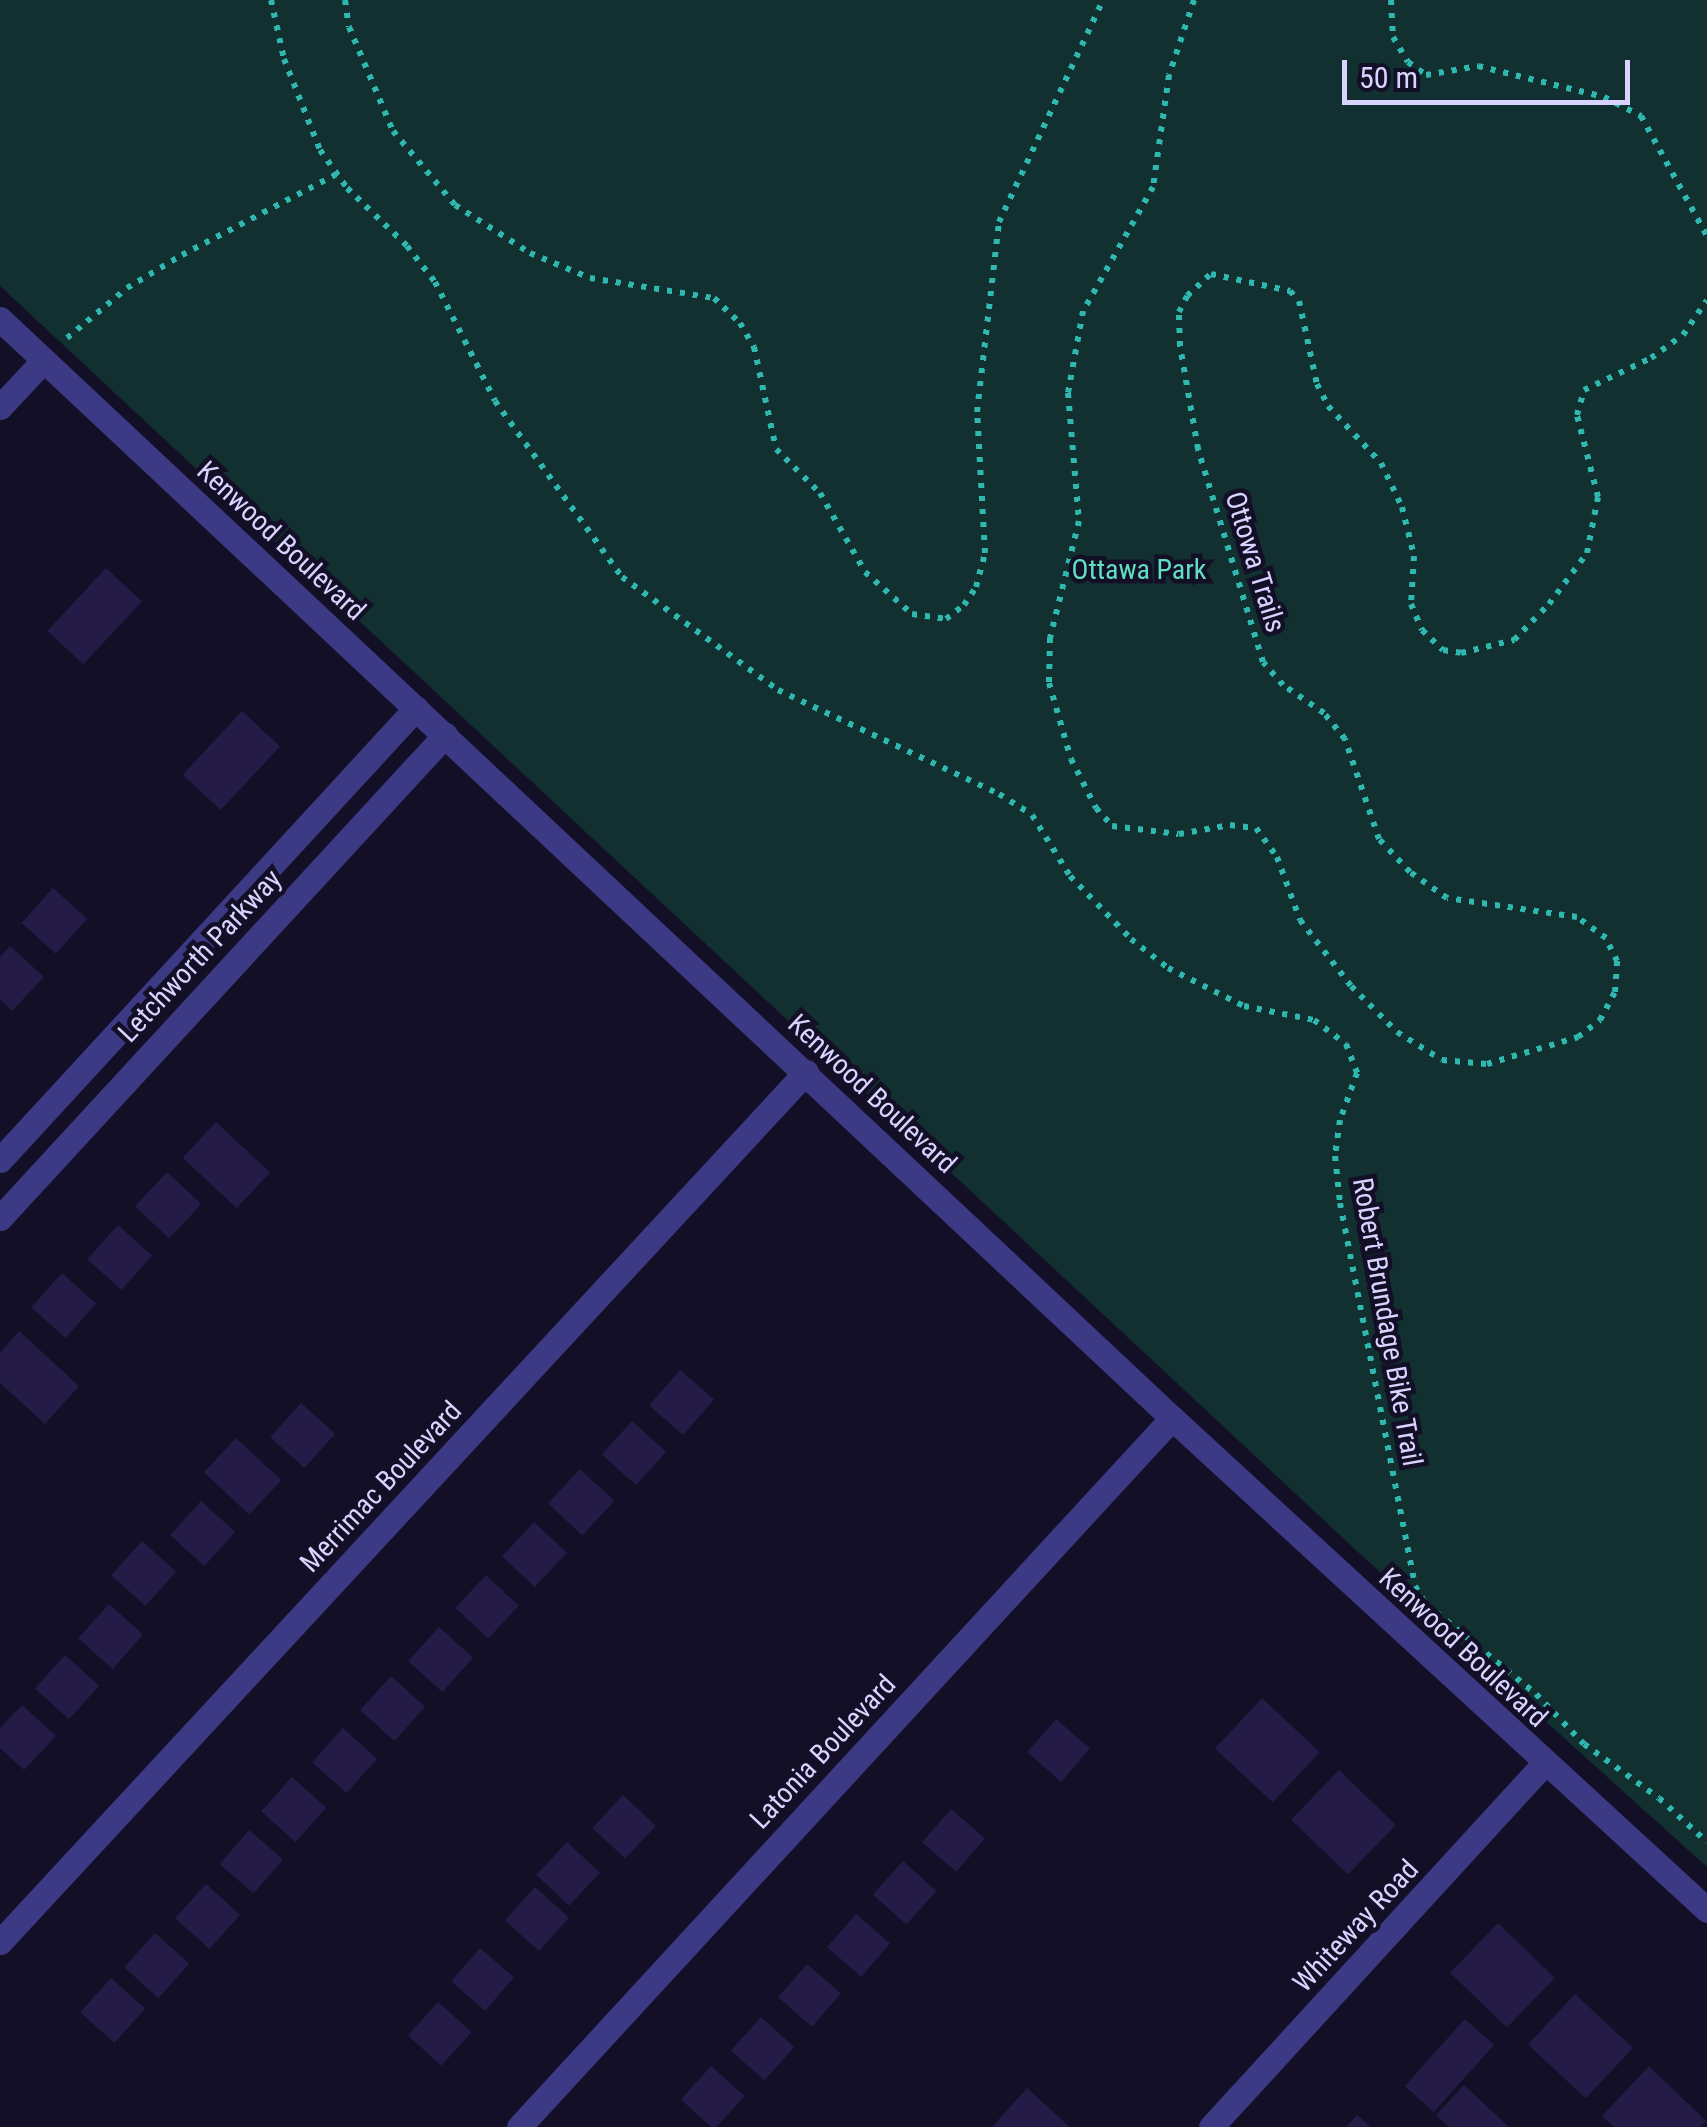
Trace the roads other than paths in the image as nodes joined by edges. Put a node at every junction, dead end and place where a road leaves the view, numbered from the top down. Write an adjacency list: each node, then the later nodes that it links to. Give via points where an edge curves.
1 (0, 319): 2 (street, Kenwood Boulevard)
2 (44, 360): 3 (street); 4 (street, Kenwood Boulevard)
3 (0, 407)
4 (416, 708): 5 (street, Kenwood Boulevard); 7 (street, Letchworth Parkway)
5 (445, 736): 6 (street, Kenwood Boulevard); 8 (street, Letchworth Parkway)
6 (806, 1072): 9 (street, Kenwood Boulevard); 12 (street, Merrimac Boulevard)
7 (0, 1160)
8 (0, 1218)
9 (1172, 1418): 10 (street, Kenwood Boulevard); 13 (street, Latonia Boulevard)
10 (1544, 1764): 11 (street, Kenwood Boulevard); 14 (street, Whiteway Road)
11 (1707, 1910)
12 (0, 1942)
13 (519, 2127)
14 (1211, 2127)

